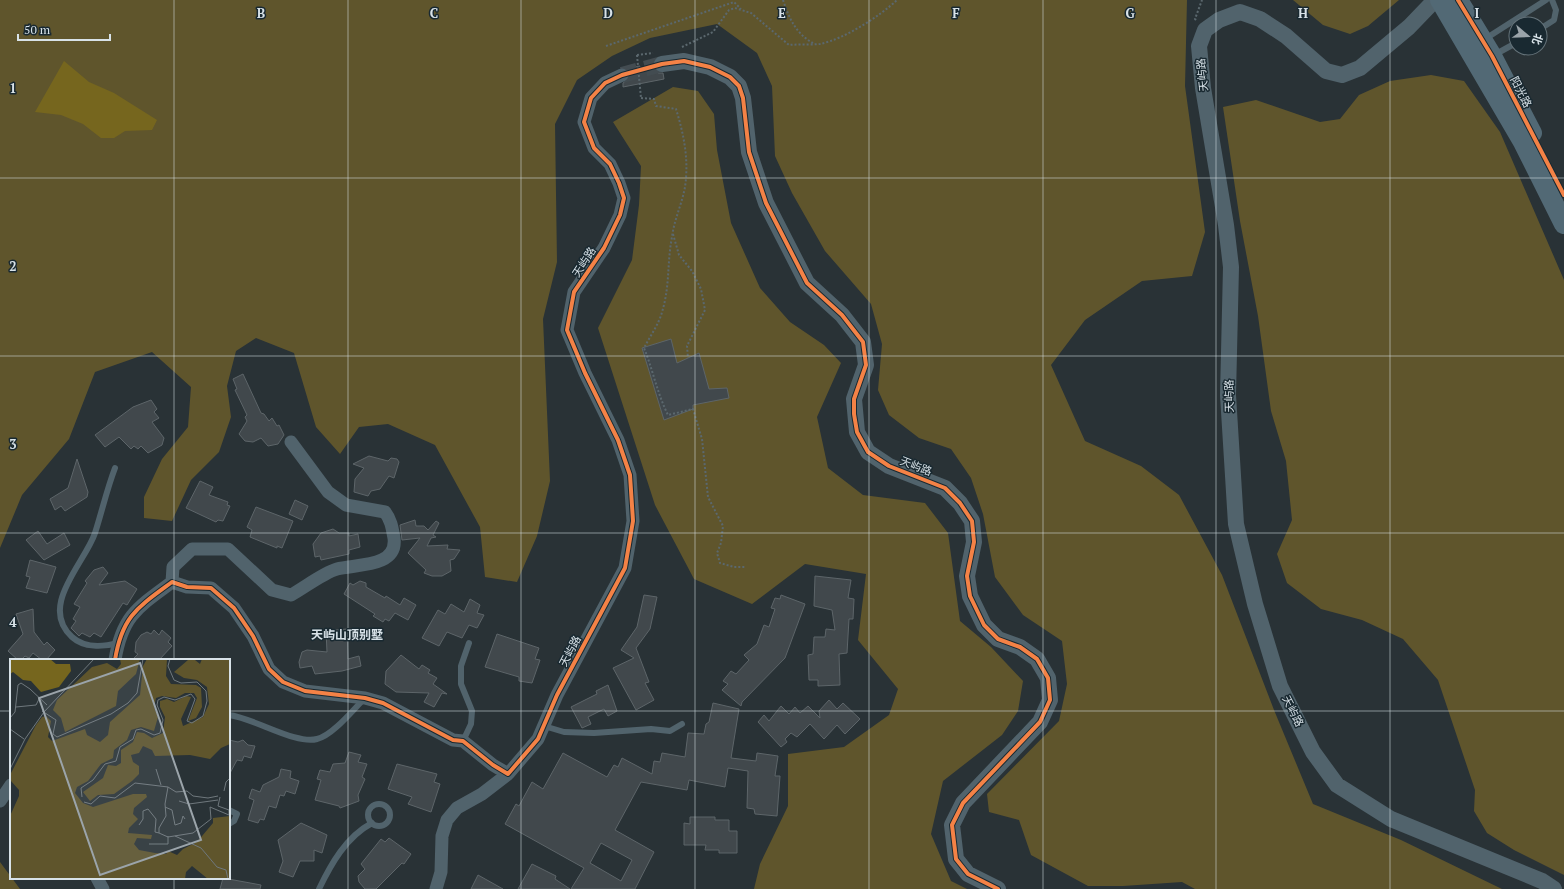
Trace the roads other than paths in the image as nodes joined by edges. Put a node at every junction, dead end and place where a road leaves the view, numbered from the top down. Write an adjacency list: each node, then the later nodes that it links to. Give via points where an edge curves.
1 (1435, 0): 35 (street, 天屿路, via 1409,27 1360,68 1342,75 1326,71 1286,36 1260,19 1240,12 1219,20 1205,30 1199,46 1202,88 1231,267 1228,395 1236,524 1255,604 1280,686 1313,752 1337,785 1391,819 1542,881)
2 (1440, 0): 12 (main road, 阳光路, via 1523,142)
3 (1458, 0): 8 (main road, 阳光路)
4 (1546, 0): 8 (lane)
5 (1552, 0): 6 (lane, via 1556,10 1554,20)
6 (1548, 24)
7 (1508, 44): 8 (lane)
8 (1487, 48): 11 (main road, 阳光路)
9 (660, 59): 34 (street, 天屿路, via 710,67 730,77 739,86 743,98 748,152 766,203 807,283 842,315 863,342 866,365 854,399 857,432 868,452 889,466 945,488 960,503 972,521 974,542 967,576 970,596 984,625 998,639 1020,647 1037,659 1048,678 1050,700 1040,722 962,803 952,825 956,859 968,874)
10 (622, 75): 22 (street, 天屿路, via 605,83 591,98 584,122 594,148 610,164 624,198 620,215 604,248 574,292 567,330 618,440 630,475 633,522 625,568 557,695)
11 (1564, 195)
12 (1564, 224)
13 (292, 442): 15 (street, via 328,492 346,505 385,512 391,520 394,541 391,554 381,561 335,569 291,595 272,590 228,549 192,549 173,567)
14 (115, 468): 17 (lane, via 95,534 67,582 61,599 61,616 65,631 76,640 89,645)
15 (172, 582): 17 (street, via 148,599 128,619); 19 (street, via 187,587 211,588 234,608 253,636 269,669 283,682 305,691)
16 (469, 643): 23 (lane, via 461,666 461,684 472,711 471,724)
17 (118, 644): 18 (street)
18 (115, 659)
19 (365, 698): 20 (lane, via 326,735 317,740 299,739 253,721); 23 (street, via 383,703 453,740)
20 (230, 715)
21 (682, 724): 22 (lane, via 670,731 651,729 564,732)
22 (544, 726): 24 (street, 天屿路, via 538,739)
23 (463, 741): 24 (street, via 492,765)
24 (508, 774): 33 (street, 天屿路, via 482,794 457,808 447,820 442,836 441,872)
25 (10, 786): 26 (street)
26 (0, 801)
27 (230, 810): 28 (lane, via 237,814)
28 (230, 823)
29 (372, 823): 32 (lane, via 337,856)
30 (97, 879): 31 (street)
31 (102, 889)
32 (319, 889)
33 (436, 889)
34 (998, 889)
35 (1554, 889)

